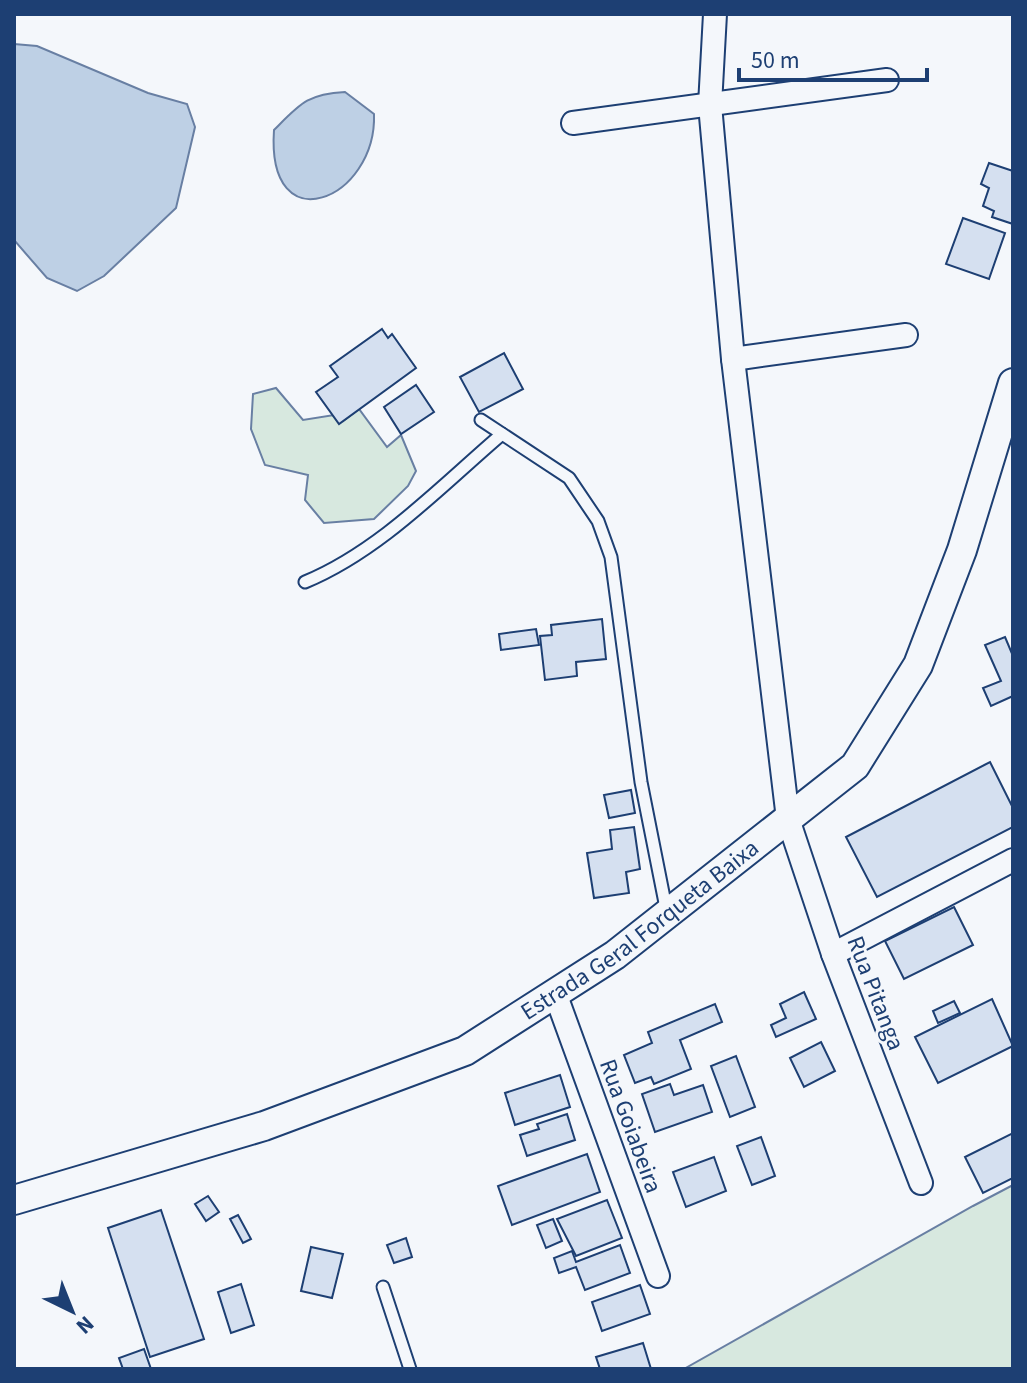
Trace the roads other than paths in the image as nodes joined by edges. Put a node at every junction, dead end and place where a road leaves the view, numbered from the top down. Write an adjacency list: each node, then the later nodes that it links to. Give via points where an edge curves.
1 (715, 14): 3 (street, Rua Pitanga)
2 (887, 80): 3 (street)
3 (710, 105): 4 (street); 6 (street, Rua Pitanga)
4 (573, 123)
5 (906, 335): 6 (street)
6 (733, 359): 11 (street, Rua Pitanga)
7 (1013, 383): 11 (street, Estrada Geral Forqueta Baixa, via 962,550 918,665 855,766)
8 (481, 420): 9 (lane)
9 (502, 434): 10 (lane, via 389,530); 13 (lane, via 569,478 598,521 611,557 641,782)
10 (305, 582)
11 (788, 819): 13 (street, Estrada Geral Forqueta Baixa); 14 (street, Rua Pitanga)
12 (1013, 860): 14 (street)
13 (667, 913): 15 (street, Estrada Geral Forqueta Baixa)
14 (833, 954): 16 (street, Rua Pitanga)
15 (555, 993): 17 (street, Estrada Geral Forqueta Baixa, via 465,1051 264,1126); 18 (street, Rua Goiabeira)
16 (921, 1183)
17 (14, 1200)
18 (658, 1276)
19 (383, 1287): 20 (lane)
20 (410, 1369)

